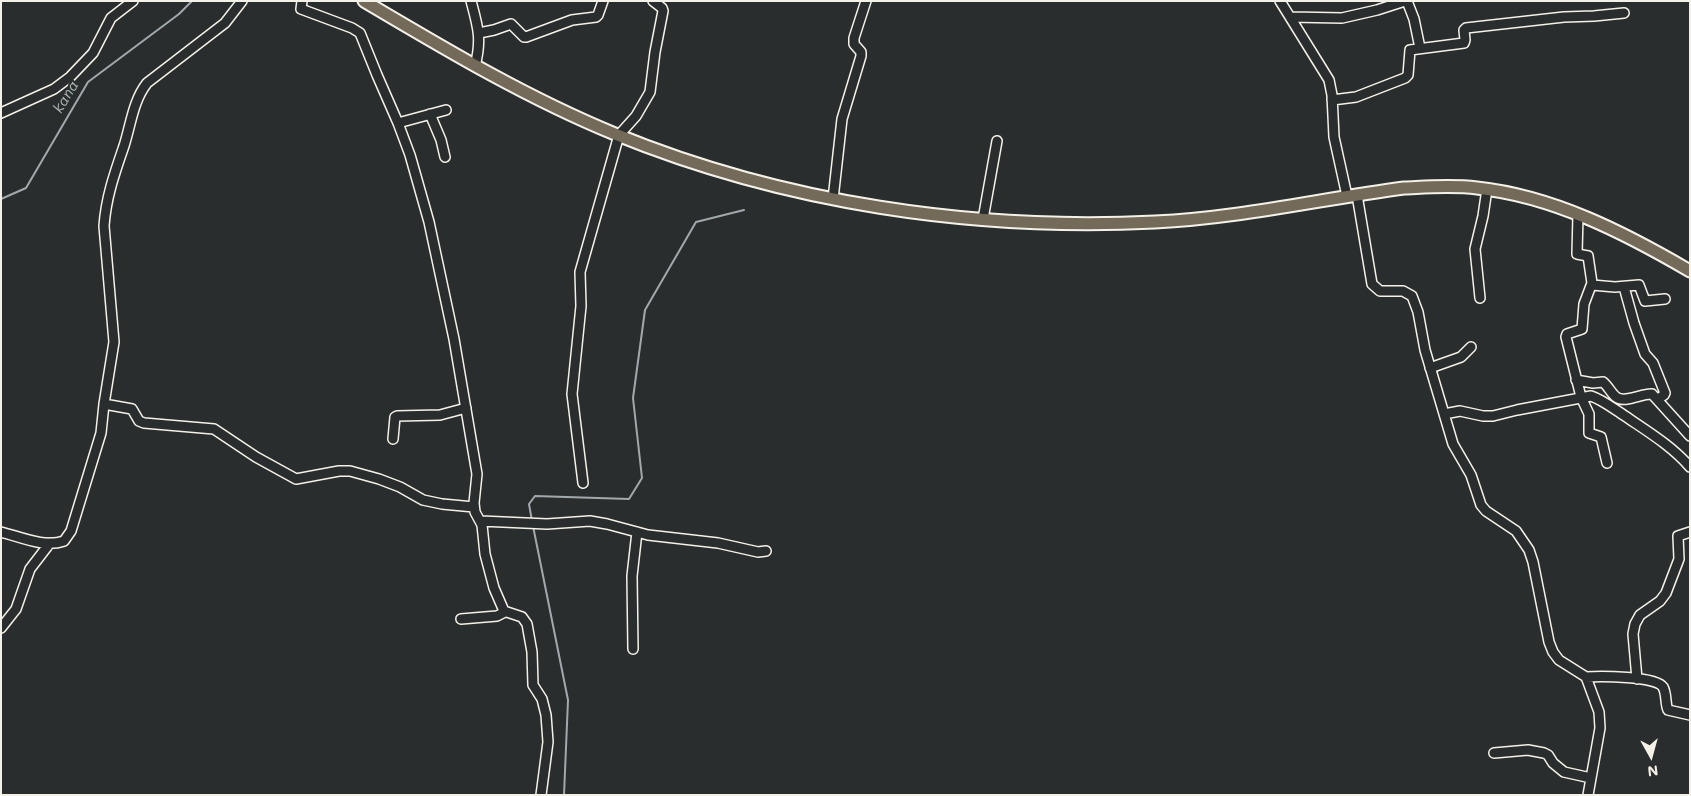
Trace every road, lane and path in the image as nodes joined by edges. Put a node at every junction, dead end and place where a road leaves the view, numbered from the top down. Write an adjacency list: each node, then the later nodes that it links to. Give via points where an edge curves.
1 (132, 1): 18 (street, via 111,18 94,52 70,77 54,89)
2 (242, 1): 39 (street, via 225,23 147,83 135,105 105,213 114,342)
3 (302, 1): 20 (street, via 301,9 360,34)
4 (364, 1): 15 (main road)
5 (471, 1): 13 (street)
6 (603, 1): 13 (street, via 596,17 572,20 526,37 511,24)
7 (653, 1): 21 (street, via 664,11 651,87 639,112)
8 (866, 1): 26 (street, via 854,38 862,56 842,119)
9 (1406, 1): 12 (street, via 1342,18); 14 (street, via 1414,19)
10 (1283, 2): 12 (street)
11 (1624, 12): 14 (street, via 1466,28 1464,43)
12 (1291, 18): 16 (street, via 1327,76)
13 (479, 33): 15 (street, via 480,50)
14 (1420, 48): 16 (street, via 1409,50 1408,75 1405,78 1356,97)
15 (475, 66): 21 (main road)
16 (1332, 100): 25 (street, via 1334,137)
17 (446, 110): 19 (street)
18 (1, 113)
19 (430, 114): 20 (street); 23 (street)
20 (398, 123): 40 (street, via 429,222)
21 (619, 136): 26 (main road, via 751,180); 46 (street, via 580,276 581,306 572,394)
22 (997, 141): 28 (street)
23 (445, 157)
24 (1488, 189): 25 (main road, via 1430,186); 27 (main road, via 1522,196); 32 (street, via 1475,249)
25 (1352, 196): 28 (main road, via 1231,215 1155,222 1046,223); 35 (street, via 1372,284 1380,290 1403,290 1412,296)
26 (833, 199): 28 (main road)
27 (1578, 215): 29 (main road); 30 (street, via 1577,254 1588,256)
28 (983, 219)
29 (1690, 271)
30 (1592, 285): 31 (street); 36 (street, via 1584,304 1582,329 1566,336)
31 (1624, 286): 33 (street, via 1641,286 1647,302); 38 (street, via 1645,354 1654,363 1665,393)
32 (1480, 298)
33 (1666, 299)
34 (1471, 347): 35 (street, via 1461,357)
35 (1430, 368): 41 (street)
36 (1576, 380): 37 (street); 38 (street, via 1603,382 1621,399 1647,394)
37 (1581, 397): 41 (street, via 1492,416 1460,411); 44 (street, via 1589,414 1589,433 1601,437); 45 (street, via 1591,396 1602,401 1670,447)
38 (1658, 399): 42 (street)
39 (104, 404): 47 (street, via 132,409 140,420 150,425 214,429 296,479 350,471 379,478 423,500); 52 (street, via 99,441 71,531 64,541)
40 (466, 408): 43 (street, via 440,415 397,416); 47 (street, via 477,479)
41 (1444, 414): 58 (street, via 1453,444 1471,475 1481,505 1513,528 1529,550 1553,652)
42 (1690, 436)
43 (393, 439)
44 (1607, 463)
45 (1690, 467)
46 (584, 483)
47 (474, 507): 48 (street)
48 (481, 520): 50 (street, via 547,524 590,521); 54 (street, via 491,577)
49 (1, 532): 52 (street)
50 (637, 532): 53 (street); 57 (street, via 632,576)
51 (1690, 532): 59 (street, via 1678,536 1679,559 1666,593 1640,615 1635,624)
52 (50, 543): 56 (street, via 30,569 16,609)
53 (766, 551)
54 (506, 612): 55 (street, via 497,616); 63 (street, via 522,617 527,624 532,652 532,685 542,699 546,715 548,742)
55 (461, 619)
56 (1, 628)
57 (633, 649)
58 (1586, 677): 59 (street); 62 (street, via 1600,722)
59 (1637, 679): 60 (street, via 1662,686 1668,710)
60 (1690, 716)
61 (1494, 753): 62 (street, via 1528,750 1544,753 1564,772)
62 (1591, 778): 64 (street)
63 (541, 795)
64 (1588, 795)

